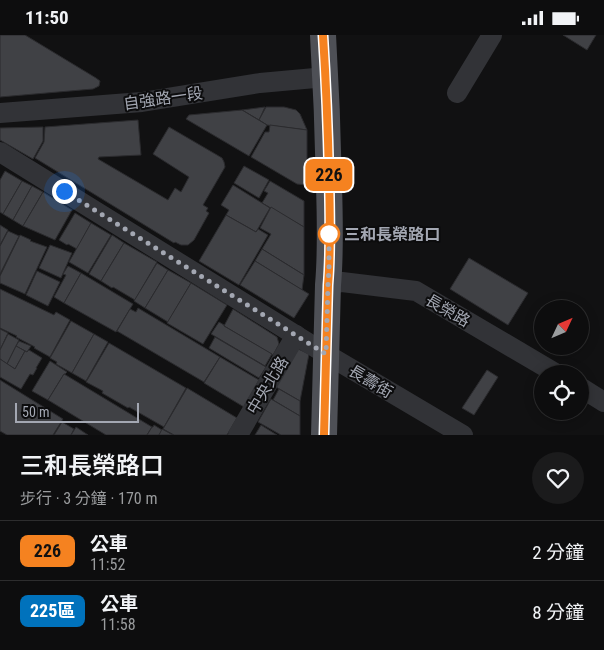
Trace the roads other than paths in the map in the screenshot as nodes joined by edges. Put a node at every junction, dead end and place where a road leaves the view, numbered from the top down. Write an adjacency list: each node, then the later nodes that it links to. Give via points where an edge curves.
1 (323, 35): 3 (main road)
2 (492, 35): 4 (street)
3 (326, 77): 5 (street, 自強路一段, via 260,83 142,102); 7 (main road)
4 (457, 93)
5 (0, 113)
6 (0, 152): 8 (street, 長壽街)
7 (328, 285): 9 (main road); 10 (street, 長榮路, via 342,282 416,291)
8 (296, 335): 9 (street, 長壽街); 13 (street, 中央北路)
9 (326, 354): 14 (main road); 15 (street, 長壽街)
10 (542, 365)
11 (589, 393): 12 (street)
12 (604, 402)
13 (238, 435)
14 (324, 435)
15 (463, 435)

